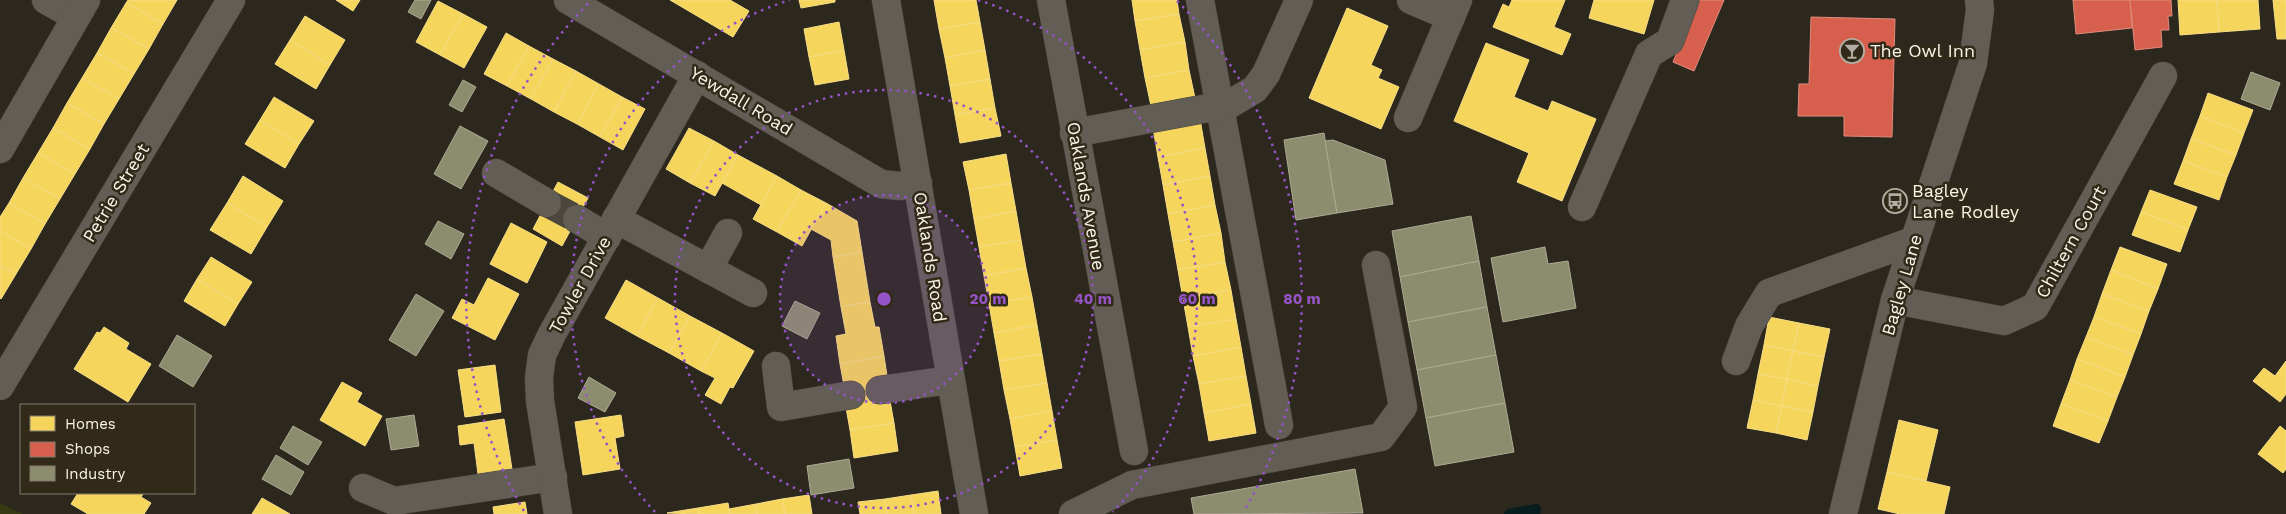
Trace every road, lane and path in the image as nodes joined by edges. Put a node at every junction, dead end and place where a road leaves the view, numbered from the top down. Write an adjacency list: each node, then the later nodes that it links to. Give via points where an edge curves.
1 (46, 0): 11 (street)
2 (231, 0): 34 (street, Petrie Street)
3 (568, 0): 13 (street, Yewdall Road)
4 (886, 0): 20 (street, Oaklands Road)
5 (1051, 0): 17 (street, Oaklands Avenue)
6 (1200, 0): 15 (street)
7 (1298, 0): 15 (street, via 1266,74 1255,89)
8 (1411, 0): 12 (street)
9 (1685, 0): 22 (street, via 1670,41 1649,54)
10 (1980, 0): 26 (street, Bagley Lane, via 1973,63)
11 (81, 9): 18 (street)
12 (1454, 9): 16 (street)
13 (697, 75): 20 (street, Yewdall Road, via 881,184 900,186); 24 (street, Towler Drive)
14 (2163, 76): 30 (street, Chiltern Court, via 2035,306 2004,321)
15 (1219, 107): 17 (street); 37 (street)
16 (1408, 118)
17 (1074, 133): 38 (street, Oaklands Avenue)
18 (0, 149)
19 (496, 173): 21 (street)
20 (918, 183): 33 (street, Oaklands Road)
21 (547, 202)
22 (1582, 207)
23 (577, 219): 24 (street)
24 (611, 228): 28 (street); 39 (street, Towler Drive, via 542,355 538,378 540,401)
25 (728, 233): 28 (street)
26 (1914, 241): 30 (street, Bagley Lane); 31 (street, via 1769,293 1749,326)
27 (1376, 265): 43 (street, via 1403,407 1381,437 1132,485)
28 (708, 269): 29 (street)
29 (753, 293)
30 (1895, 300): 44 (street, Bagley Lane)
31 (1736, 361)
32 (776, 366): 36 (street, via 782,415)
33 (950, 380): 35 (street); 42 (street, Oaklands Road)
34 (0, 386)
35 (880, 390)
36 (851, 395)
37 (1279, 425)
38 (1134, 451)
39 (553, 477): 40 (street, via 394,501); 41 (street, Towler Drive)
40 (363, 488)
41 (558, 514)
42 (974, 514)
43 (1073, 514)
44 (1843, 514)

